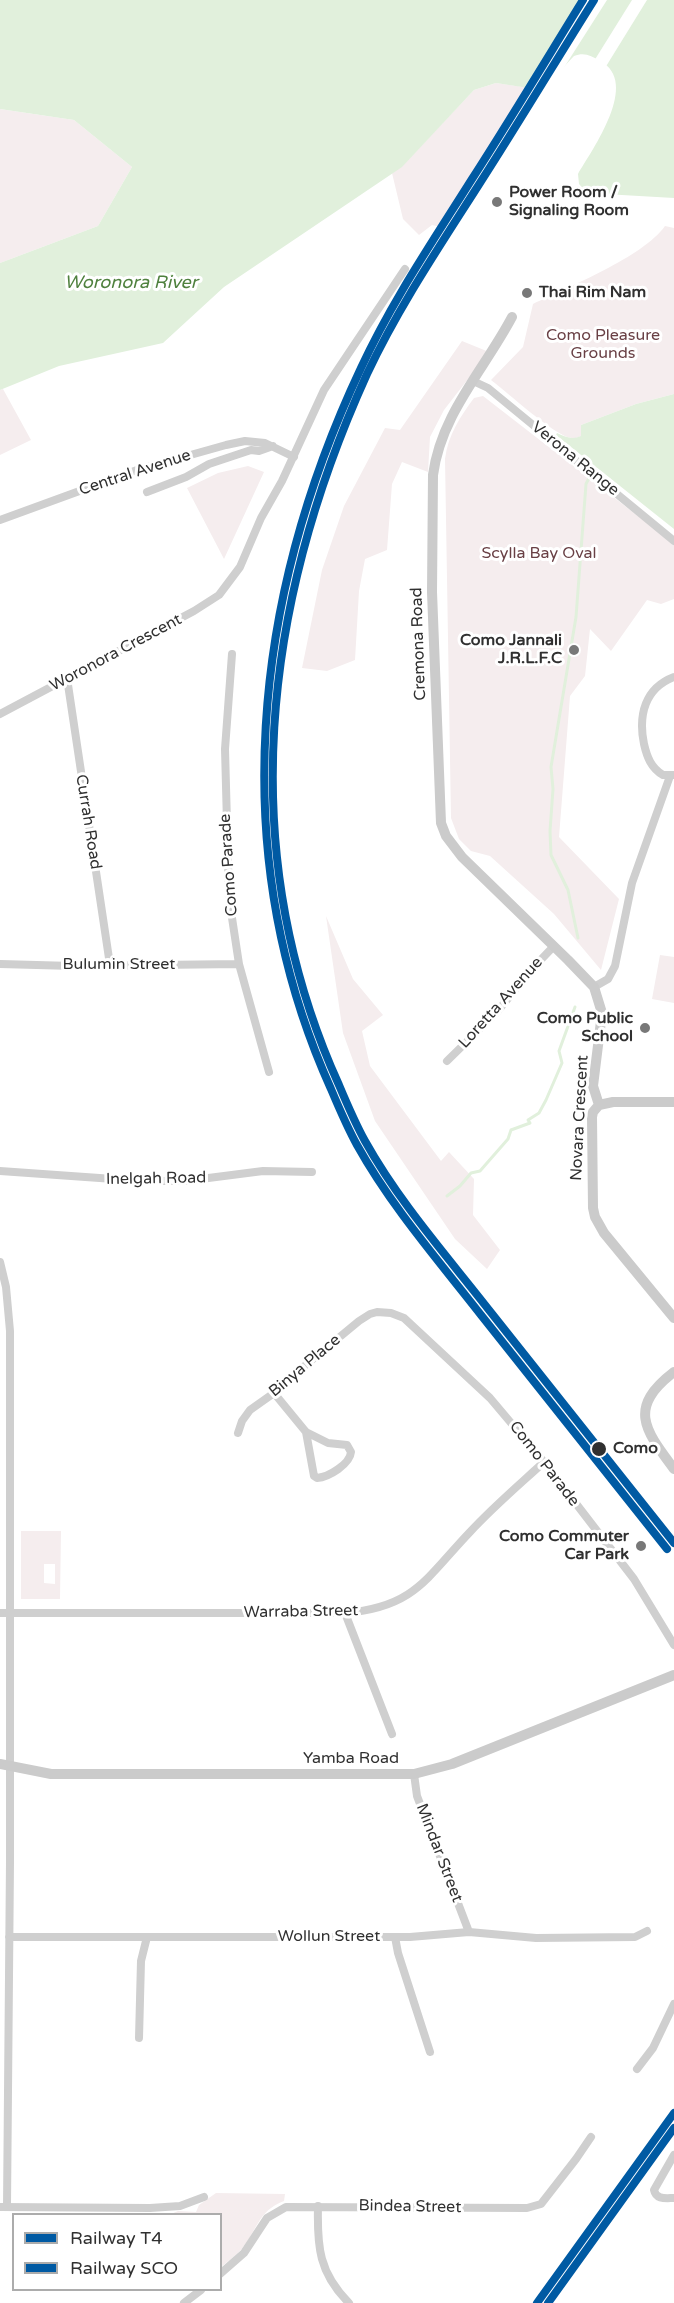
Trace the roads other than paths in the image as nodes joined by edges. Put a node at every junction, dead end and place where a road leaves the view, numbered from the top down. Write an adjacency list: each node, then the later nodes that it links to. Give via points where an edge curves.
1 (405, 269): 5 (street, via 330,381)
2 (512, 317): 3 (street, Cremona Road)
3 (473, 381): 8 (street, Verona Range, via 488,388); 14 (street, Cremona Road, via 440,439 432,475 440,811 453,847)
4 (273, 446): 5 (street, Central Avenue); 6 (street, Central Avenue, via 227,457); 7 (street, Central Avenue, via 245,441 191,454)
5 (294, 457): 11 (street, Woronora Crescent, via 240,567 219,595)
6 (147, 492)
7 (0, 520)
8 (674, 541)
9 (232, 654): 16 (street, Como Parade, via 225,749 227,864)
10 (674, 677): 13 (street, via 650,694 641,722 652,766 663,775)
11 (67, 678): 12 (street, Woronora Crescent); 17 (street, Currah Road)
12 (0, 714)
13 (672, 775): 18 (street, via 632,883 615,966 608,979)
14 (554, 946): 18 (street, Novara Crescent); 19 (street, Loretta Avenue, via 497,1012)
15 (0, 964): 17 (street, Bulumin Street)
16 (239, 964): 17 (street, Bulumin Street); 20 (street, Como Parade)
17 (110, 965)
18 (594, 987): 22 (street, Novara Crescent, via 602,1013 593,1086)
19 (447, 1060)
20 (269, 1072)
21 (674, 1102): 22 (street)
22 (599, 1105): 28 (street, Novara Crescent, via 592,1116 595,1217)
23 (0, 1171): 24 (street, Inelgah Road, via 142,1182 263,1171)
24 (312, 1172)
25 (0, 1262): 26 (street)
26 (3, 1287): 33 (street, via 10,1331)
27 (384, 1312): 30 (street, Binya Place, via 370,1314 359,1322); 34 (street, Como Parade, via 404,1318 473,1380)
28 (674, 1318)
29 (674, 1372): 35 (street, via 653,1391 645,1413 651,1440)
30 (274, 1394): 31 (street); 32 (street, Binya Place, via 245,1415)
31 (306, 1432): 31 (street, via 328,1443 347,1445 351,1452 349,1461 317,1478 312,1472)
32 (238, 1433)
33 (4, 1450): 37 (street)
34 (544, 1462): 38 (street, Warraba Street, via 418,1588 384,1607); 39 (street, Como Parade, via 634,1579)
35 (674, 1469)
36 (0, 1613): 37 (street, Warraba Street)
37 (10, 1613): 38 (street, Warraba Street); 43 (street)
38 (345, 1613): 42 (street)
39 (674, 1646)
40 (674, 1666): 41 (street)
41 (674, 1675): 44 (street, Yamba Road, via 452,1764)
42 (392, 1734)
43 (5, 1766): 44 (street, Yamba Road, via 51,1774); 45 (street)
44 (414, 1774): 47 (street, Mindar Street, via 417,1796)
45 (4, 1906): 48 (street)
46 (647, 1931): 47 (street, Wollun Street, via 635,1937 536,1938)
47 (469, 1932): 50 (street, Wollun Street)
48 (9, 1937): 49 (street, Wollun Street); 60 (street)
49 (147, 1937): 50 (street, Wollun Street); 52 (street, via 141,1961)
50 (395, 1937): 53 (street)
51 (674, 2004): 54 (street, via 653,2048)
52 (139, 2038)
53 (430, 2052)
54 (637, 2069)
55 (591, 2137): 59 (street, Bindea Street, via 541,2204 527,2208)
56 (674, 2155): 58 (street, via 654,2190 661,2198)
57 (204, 2197): 60 (street, via 180,2206 156,2208)
58 (674, 2198)
59 (318, 2206): 61 (street, Bindea Street, via 292,2206 267,2218 244,2253); 64 (street, via 319,2246 325,2270)
60 (4, 2207)
61 (222, 2272)
62 (199, 2291): 63 (street)
63 (184, 2303)
64 (349, 2303)

